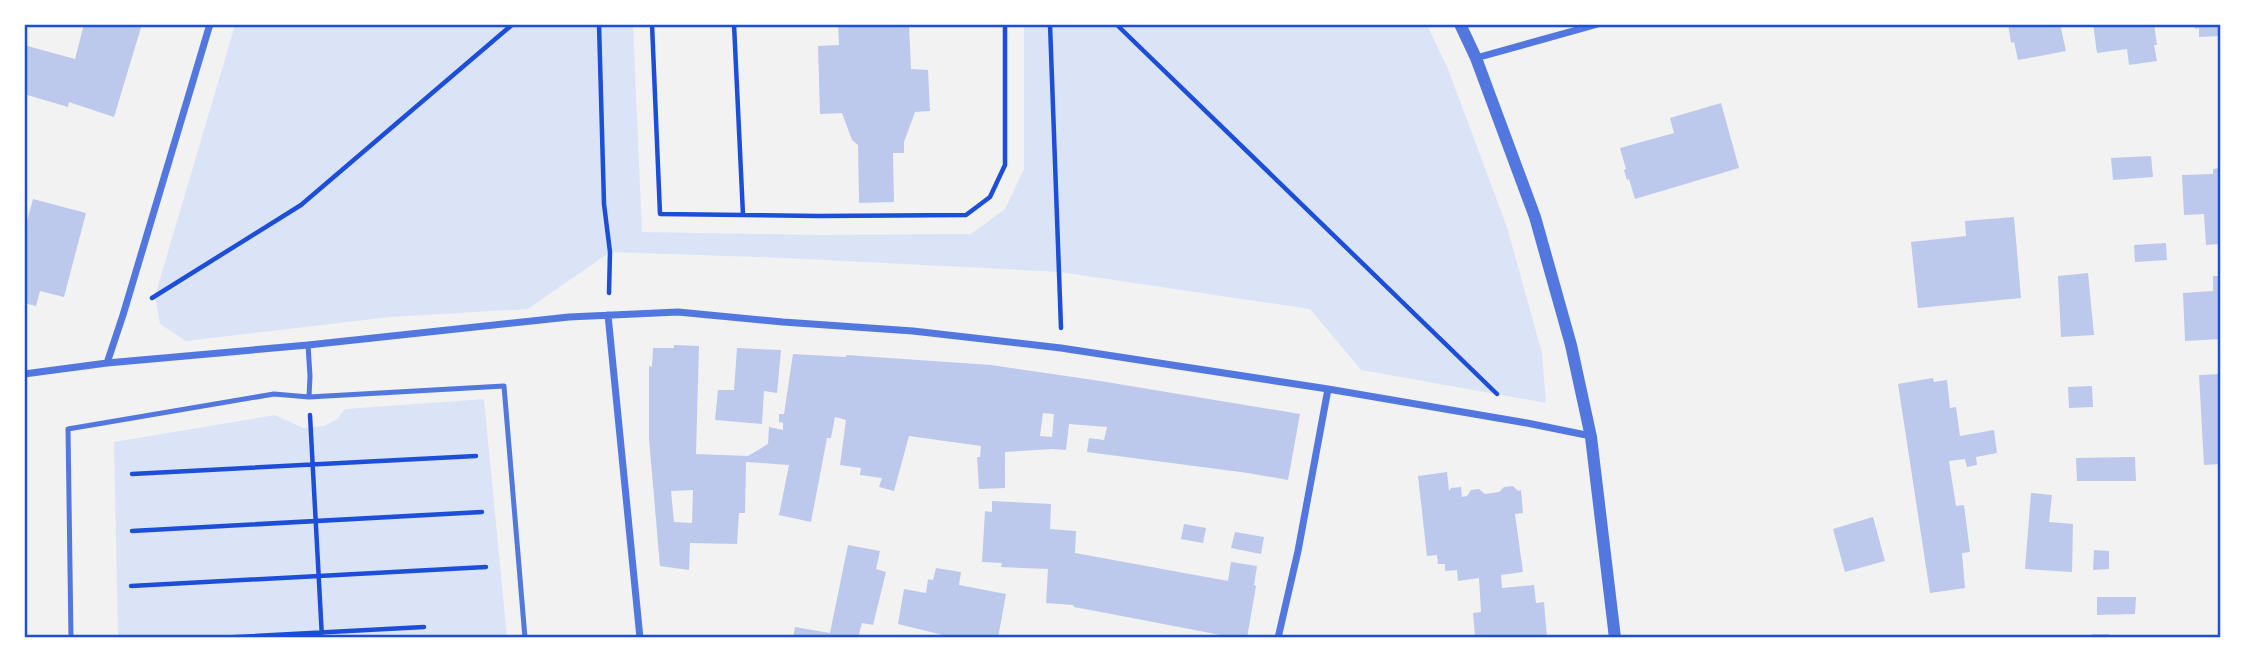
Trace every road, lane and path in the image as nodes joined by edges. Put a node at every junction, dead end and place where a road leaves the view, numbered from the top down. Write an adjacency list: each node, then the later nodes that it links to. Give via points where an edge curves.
1 (210, 24): 13 (street)
2 (513, 24): 13 (path, via 300,205)
3 (599, 24): 14 (path, via 604,204 610,252)
4 (652, 24): 12 (path, via 660,214)
5 (734, 24): 12 (path)
6 (1005, 24): 12 (path, via 1005,165 990,197 976,208 965,215)
7 (1050, 24): 16 (path)
8 (1115, 24): 21 (path)
9 (1460, 24): 11 (street)
10 (1598, 24): 11 (street)
11 (1476, 58): 22 (street, via 1535,217)
12 (743, 215)
13 (123, 315): 17 (street)
14 (608, 315): 15 (street); 16 (street, via 678,312); 37 (street)
15 (308, 345): 17 (street); 20 (lane)
16 (1061, 348): 19 (street)
17 (107, 363): 18 (street)
18 (24, 374)
19 (1328, 389): 21 (street); 38 (street)
20 (309, 397): 24 (path); 34 (lane, via 274,394 68,429); 36 (lane, via 504,386)
21 (1527, 423): 22 (street)
22 (1591, 437): 39 (street)
23 (476, 456): 24 (path)
24 (312, 465): 25 (path); 27 (path)
25 (132, 474)
26 (482, 512): 27 (path)
27 (315, 521): 28 (path); 30 (path)
28 (132, 531)
29 (486, 567): 30 (path)
30 (318, 576): 31 (path); 33 (path)
31 (131, 586)
32 (424, 627): 33 (path)
33 (322, 635): 35 (path)
34 (71, 638)
35 (217, 638)
36 (525, 638)
37 (640, 638)
38 (1278, 638)
39 (1615, 638)

